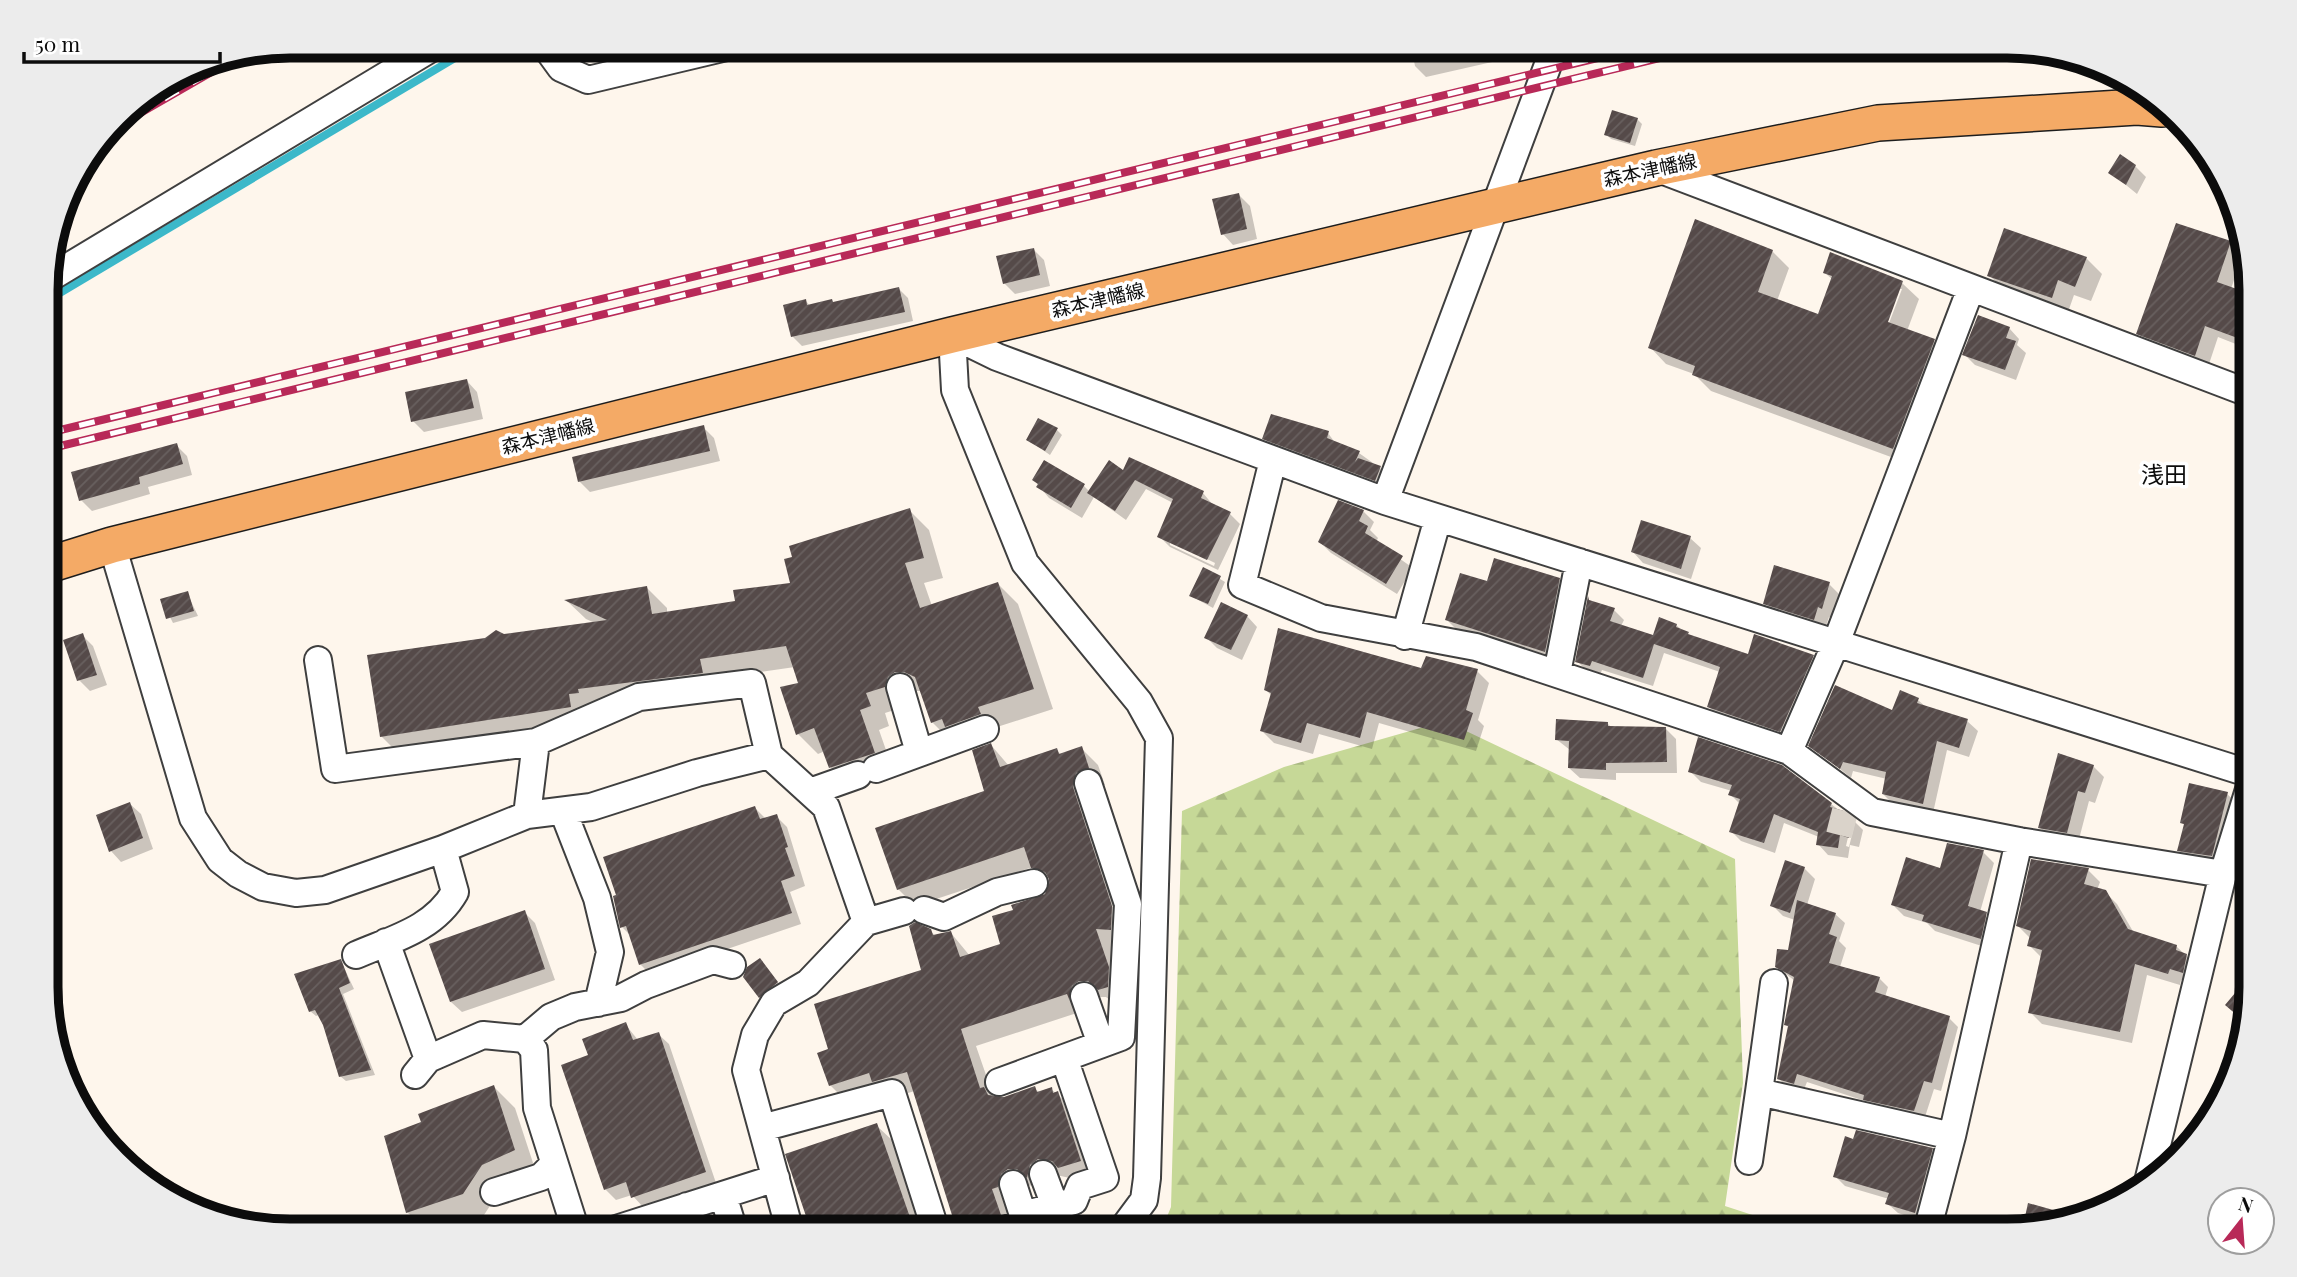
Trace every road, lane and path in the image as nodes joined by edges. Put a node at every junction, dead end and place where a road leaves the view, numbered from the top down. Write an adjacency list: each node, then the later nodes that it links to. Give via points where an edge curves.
1 (415, 58): 8 (street)
2 (554, 58): 3 (street, via 561,68 588,80)
3 (681, 58)
4 (1551, 58): 7 (street)
5 (2151, 108): 6 (main road, 森本津幡線, via 1878,123)
6 (1656, 168): 7 (main road, 森本津幡線); 9 (street)
7 (1497, 205): 10 (main road, 森本津幡線); 13 (street)
8 (59, 272)
9 (1971, 288): 11 (street); 19 (street)
10 (952, 335): 12 (street, via 997,357); 15 (main road, 森本津幡線); 68 (street, via 955,390 1025,563 1139,702 1159,738 1147,1178 1144,1200)
11 (2239, 389)
12 (1273, 460): 13 (street); 18 (street, via 1242,584 1321,618)
13 (1385, 501): 14 (street)
14 (1438, 518): 17 (street); 18 (street)
15 (112, 545): 16 (main road, 森本津幡線); 35 (street, via 193,818 220,860 263,887 296,893 325,890)
16 (58, 562)
17 (1579, 562): 19 (street); 21 (street)
18 (1405, 636): 21 (street, via 1476,647)
19 (1836, 643): 25 (street); 28 (street)
20 (318, 660): 24 (street, via 335,769)
21 (1557, 673): 25 (street)
22 (900, 687): 26 (street)
23 (985, 729): 26 (street)
24 (536, 743): 27 (street, via 639,696 752,683); 32 (street)
25 (1789, 751): 34 (street, via 1847,803)
26 (919, 752): 30 (street)
27 (769, 755): 30 (street); 31 (street)
28 (2239, 770)
29 (1088, 783): 46 (street, via 1128,904 1121,1037)
30 (810, 792): 38 (street, via 826,807)
31 (563, 811): 32 (street); 44 (street, via 597,898 610,952)
32 (527, 815): 35 (street)
33 (2239, 822): 36 (street)
34 (2019, 841): 36 (street); 51 (street)
35 (443, 849): 39 (street, via 455,892 448,904 428,925)
36 (2223, 874): 54 (street)
37 (1034, 883): 38 (street, via 998,892 944,917 914,911)
38 (866, 922): 50 (street, via 808,983 774,1003 755,1035 746,1070)
39 (386, 942): 40 (street); 45 (street, via 421,1067 483,1035)
40 (356, 955)
41 (732, 965): 44 (street, via 713,960)
42 (1774, 983): 49 (street)
43 (1084, 996): 46 (street)
44 (598, 1003): 45 (street, via 551,1017)
45 (525, 1039): 53 (street, via 534,1051 537,1108)
46 (1101, 1044): 47 (street)
47 (1064, 1058): 48 (street); 60 (street, via 1105,1178 1080,1186 1074,1201)
48 (999, 1082)
49 (1759, 1092): 51 (street); 52 (street)
50 (762, 1128): 56 (street); 66 (street, via 892,1093)
51 (1952, 1136): 69 (street)
52 (1749, 1161)
53 (553, 1165): 58 (street, via 541,1177); 62 (street)
54 (2151, 1169)
55 (1044, 1174): 60 (street)
56 (776, 1178): 59 (street); 65 (street)
57 (1013, 1184): 61 (street)
58 (494, 1192)
59 (723, 1195): 63 (street); 64 (street)
60 (1055, 1206): 61 (street)
61 (1023, 1215): 67 (street)
62 (572, 1219)
63 (691, 1219)
64 (730, 1219)
65 (787, 1219)
66 (932, 1219)
67 (1021, 1219)
68 (1130, 1219)
69 (1930, 1219)

